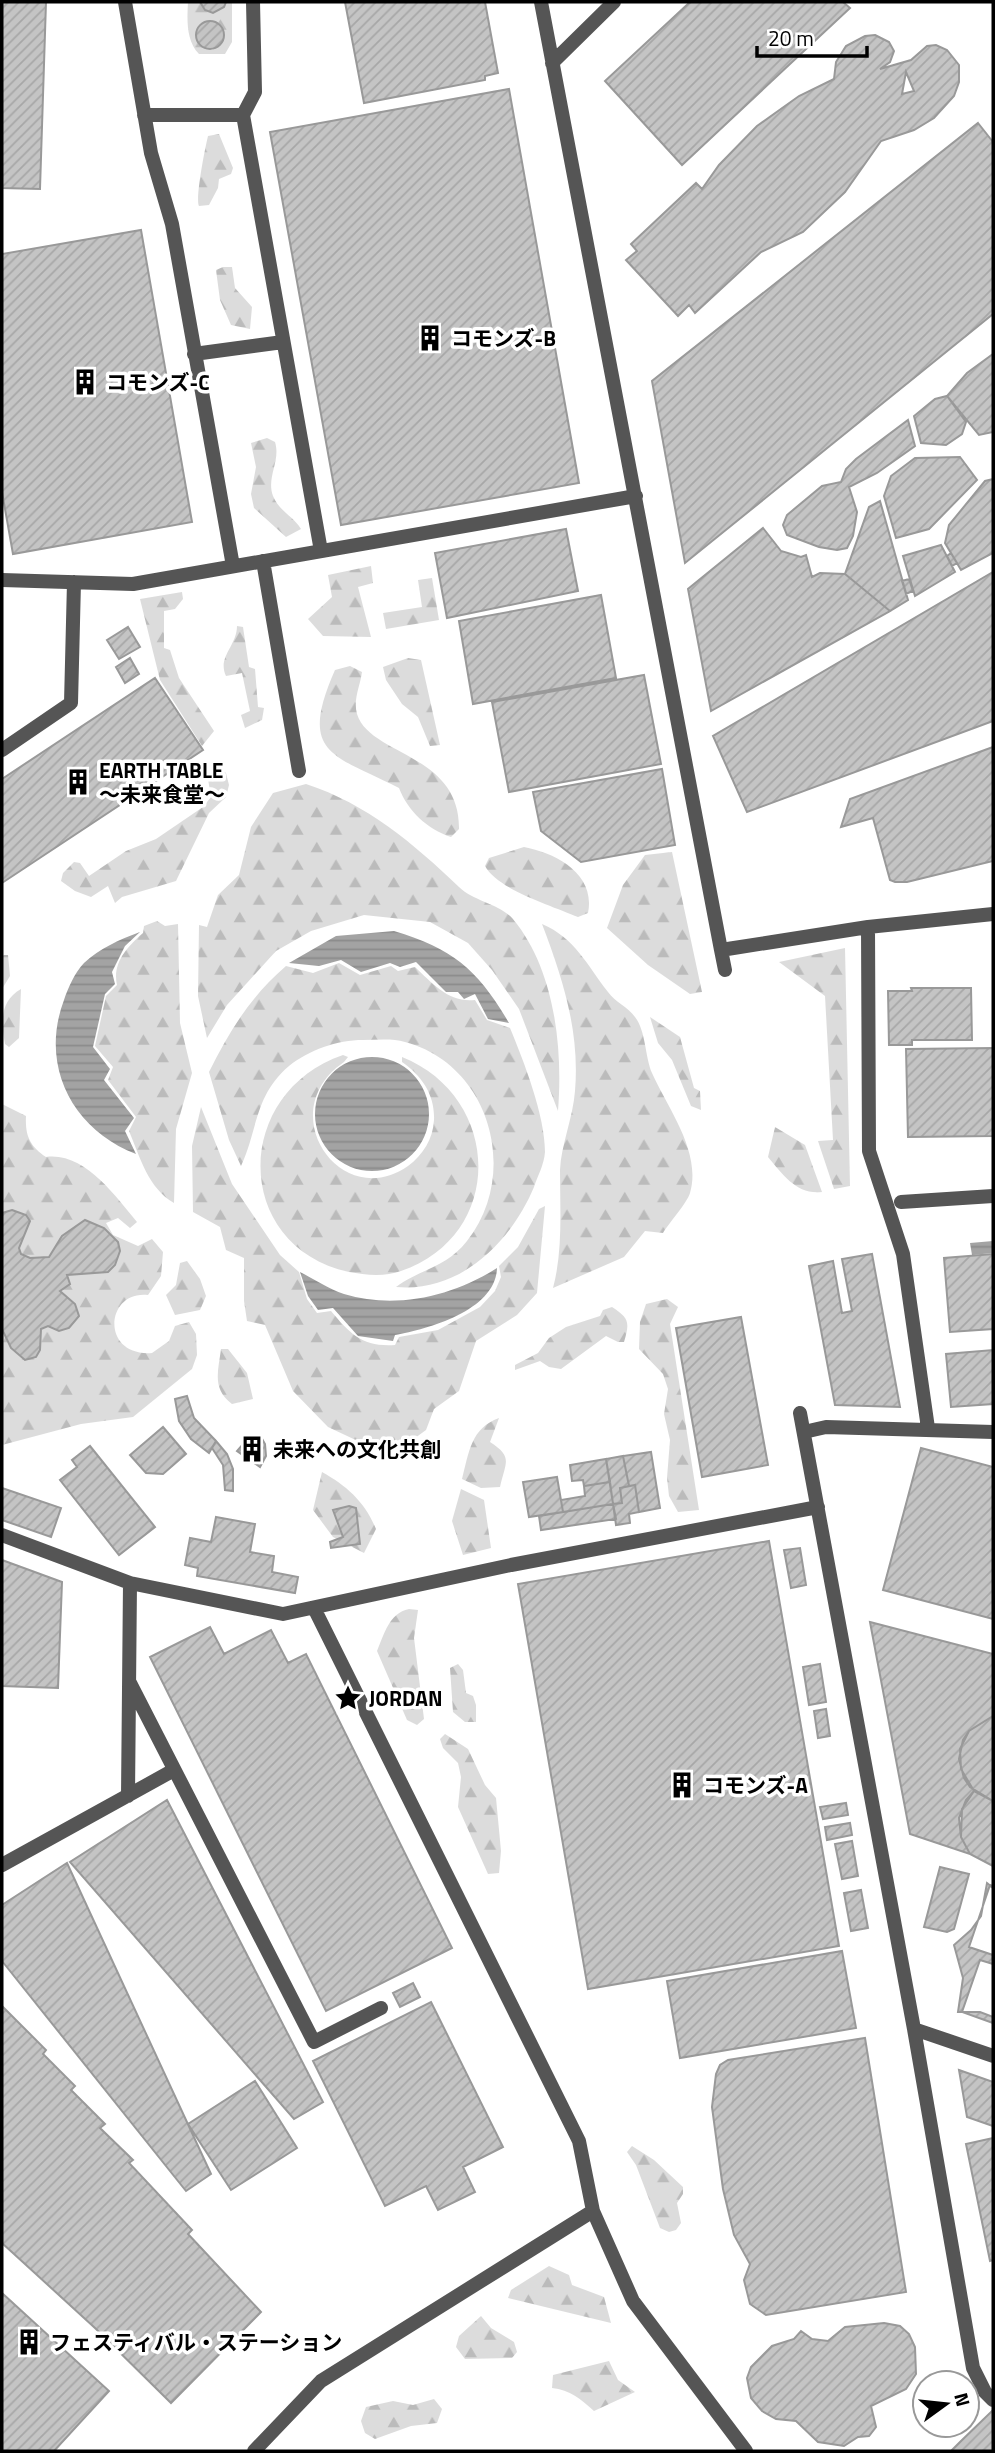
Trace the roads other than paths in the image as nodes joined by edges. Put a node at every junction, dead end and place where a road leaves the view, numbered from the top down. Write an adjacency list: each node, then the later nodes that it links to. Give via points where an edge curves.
1 (125, 2): 7 (lane)
2 (253, 2): 6 (lane, via 255,92)
3 (541, 2): 5 (lane)
4 (614, 2): 5 (lane)
5 (552, 63): 10 (lane)
6 (243, 115): 7 (lane); 8 (lane)
7 (144, 116): 9 (lane, via 172,224)
8 (283, 342): 9 (lane); 11 (lane)
9 (194, 354): 13 (lane)
10 (636, 496): 11 (lane); 20 (lane)
11 (321, 551): 12 (lane)
12 (262, 561): 13 (lane); 17 (lane)
13 (233, 566): 15 (lane, via 133,584)
14 (2, 580): 15 (lane)
15 (74, 582): 16 (lane, via 71,703)
16 (2, 750)
17 (299, 771)
18 (993, 914): 19 (lane)
19 (868, 927): 20 (lane); 25 (lane, via 869,1151 903,1254)
20 (721, 950): 21 (lane)
21 (724, 970)
22 (993, 1196): 23 (lane)
23 (901, 1202)
24 (800, 1413): 26 (lane)
25 (928, 1428): 26 (lane, via 826,1427); 27 (lane)
26 (804, 1432): 28 (lane)
27 (993, 1432)
28 (818, 1507): 31 (lane); 37 (lane)
29 (2, 1535): 30 (lane)
30 (130, 1583): 31 (lane, via 282,1614); 32 (lane)
31 (314, 1608): 39 (lane, via 579,2141)
32 (130, 1683): 33 (lane); 34 (lane)
33 (174, 1770): 34 (lane); 36 (lane, via 314,2042)
34 (128, 1796): 35 (lane)
35 (2, 1865)
36 (381, 2008)
37 (915, 2029): 38 (lane); 40 (lane, via 973,2368)
38 (993, 2056)
39 (593, 2211): 41 (lane, via 321,2381); 42 (lane, via 633,2301)
40 (993, 2400)
41 (254, 2451)
42 (747, 2451)

